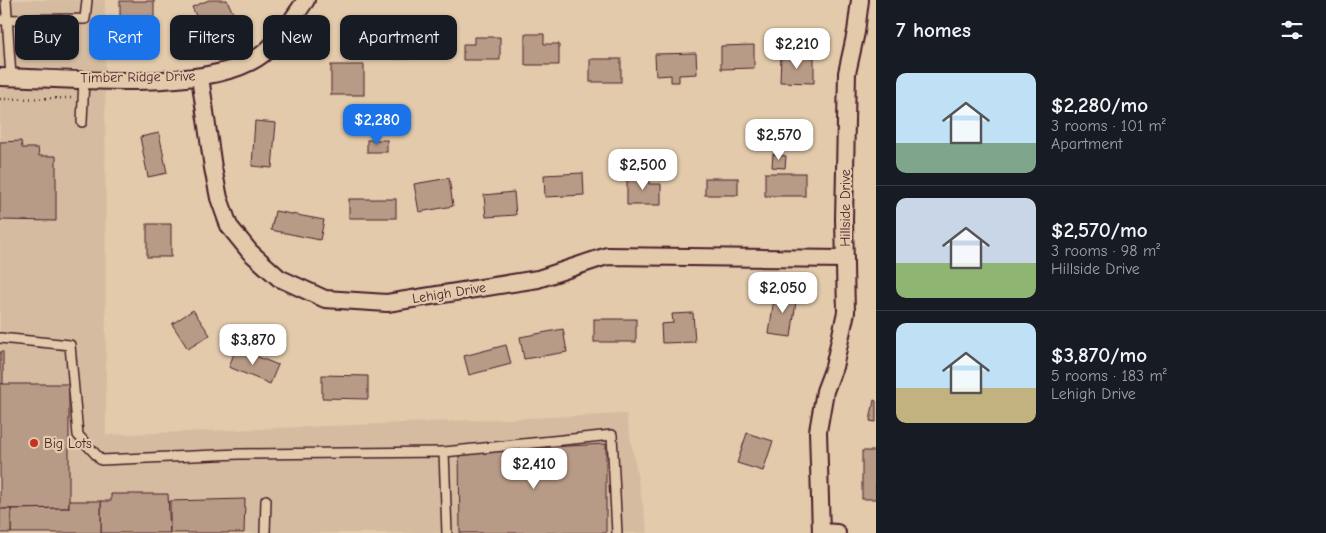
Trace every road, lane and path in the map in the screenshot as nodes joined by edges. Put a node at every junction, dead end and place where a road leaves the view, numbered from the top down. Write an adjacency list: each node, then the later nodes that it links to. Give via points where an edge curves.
1 (6, 0): 5 (lane)
2 (87, 0): 5 (lane, via 85,19)
3 (306, 0): 7 (street, Timber Ridge Drive, via 283,32 258,58 231,70)
4 (860, 0): 12 (street, Hillside Drive, via 847,73)
5 (4, 20): 6 (lane)
6 (6, 77): 8 (street, Timber Ridge Drive)
7 (200, 77): 8 (street, Timber Ridge Drive); 12 (street, Lehigh Drive, via 213,168 229,226 250,252 279,278 326,299 387,303 538,279 608,256)
8 (84, 79): 11 (lane)
9 (71, 98): 10 (path)
10 (0, 99)
11 (82, 122)
12 (845, 259): 16 (street, Hillside Drive, via 846,312 818,432)
13 (0, 338): 14 (lane, via 70,345 78,435 101,460 239,454)
14 (444, 452): 18 (lane); 19 (lane, via 612,435)
15 (266, 500): 17 (lane)
16 (821, 532): 20 (street)
17 (265, 533)
18 (447, 533)
19 (617, 533)
20 (837, 533)

